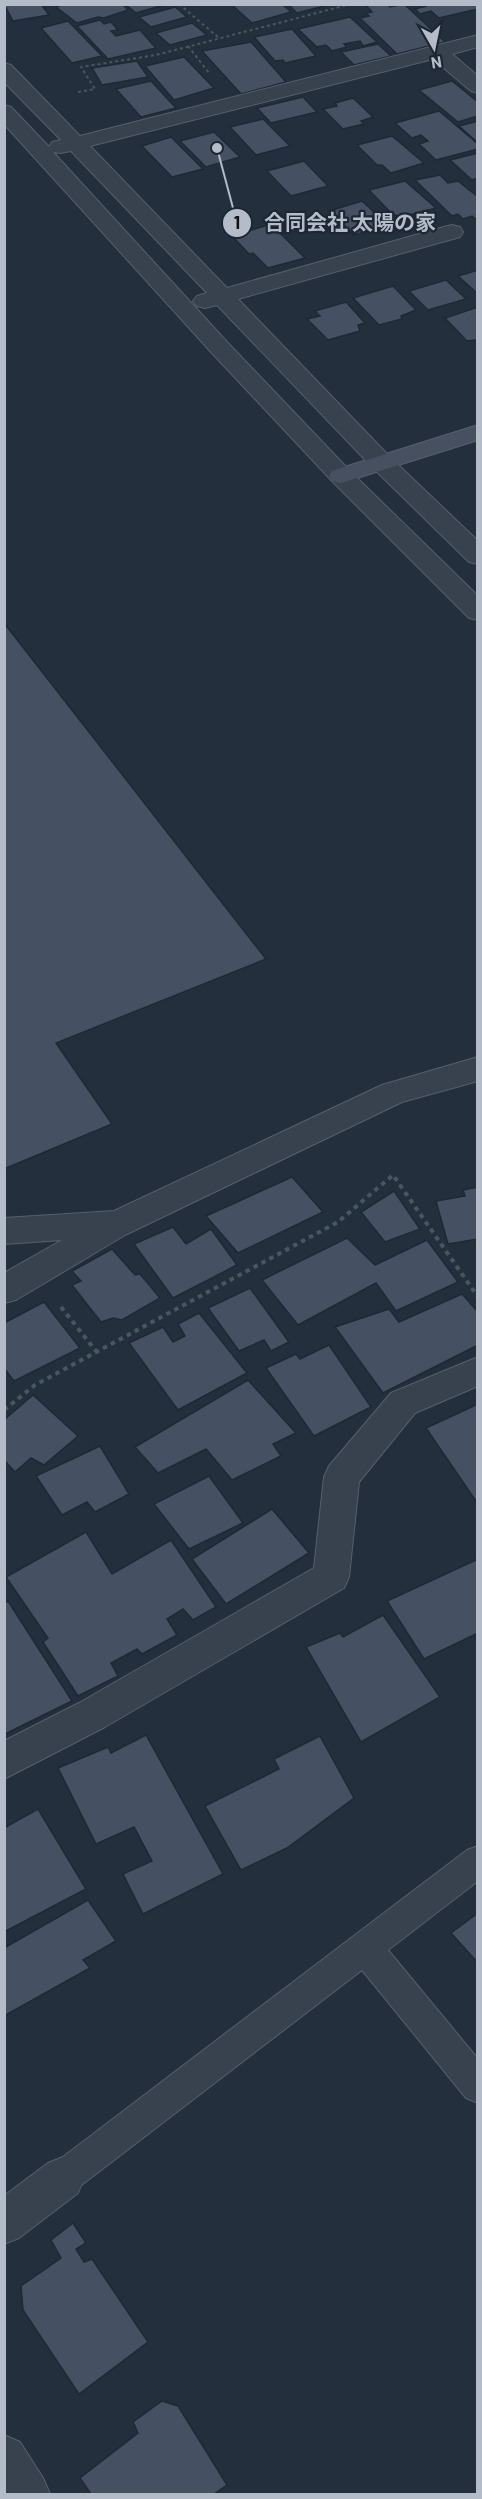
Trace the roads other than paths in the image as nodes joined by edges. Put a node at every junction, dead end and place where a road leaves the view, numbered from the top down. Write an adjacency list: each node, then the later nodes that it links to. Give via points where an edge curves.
1 (477, 41): 2 (street)
2 (437, 52): 4 (street); 8 (street)
3 (4, 69): 5 (street)
4 (477, 87)
5 (30, 94): 6 (street); 8 (street)
6 (4, 101)
7 (4, 111): 9 (street)
8 (77, 142): 9 (street); 11 (street)
9 (42, 152): 12 (street)
10 (452, 232): 11 (street)
11 (223, 296): 12 (street); 14 (street)
12 (183, 307): 15 (street)
13 (477, 432): 14 (street)
14 (382, 463): 15 (street); 16 (street)
15 (340, 476): 17 (street)
16 (477, 556)
17 (477, 612)
18 (477, 1069): 19 (street, via 393,1093)
19 (118, 1224): 20 (street); 21 (street)
20 (4, 1231)
21 (4, 1290)
22 (477, 1371): 23 (street, via 404,1403 342,1477 331,1577 92,1715)
23 (4, 1761)
24 (477, 1861): 25 (lane)
25 (364, 1947): 26 (lane); 27 (lane)
26 (477, 2086)
27 (63, 2178): 28 (street)
28 (4, 2223)
29 (4, 2458): 30 (street)
30 (27, 2494)

